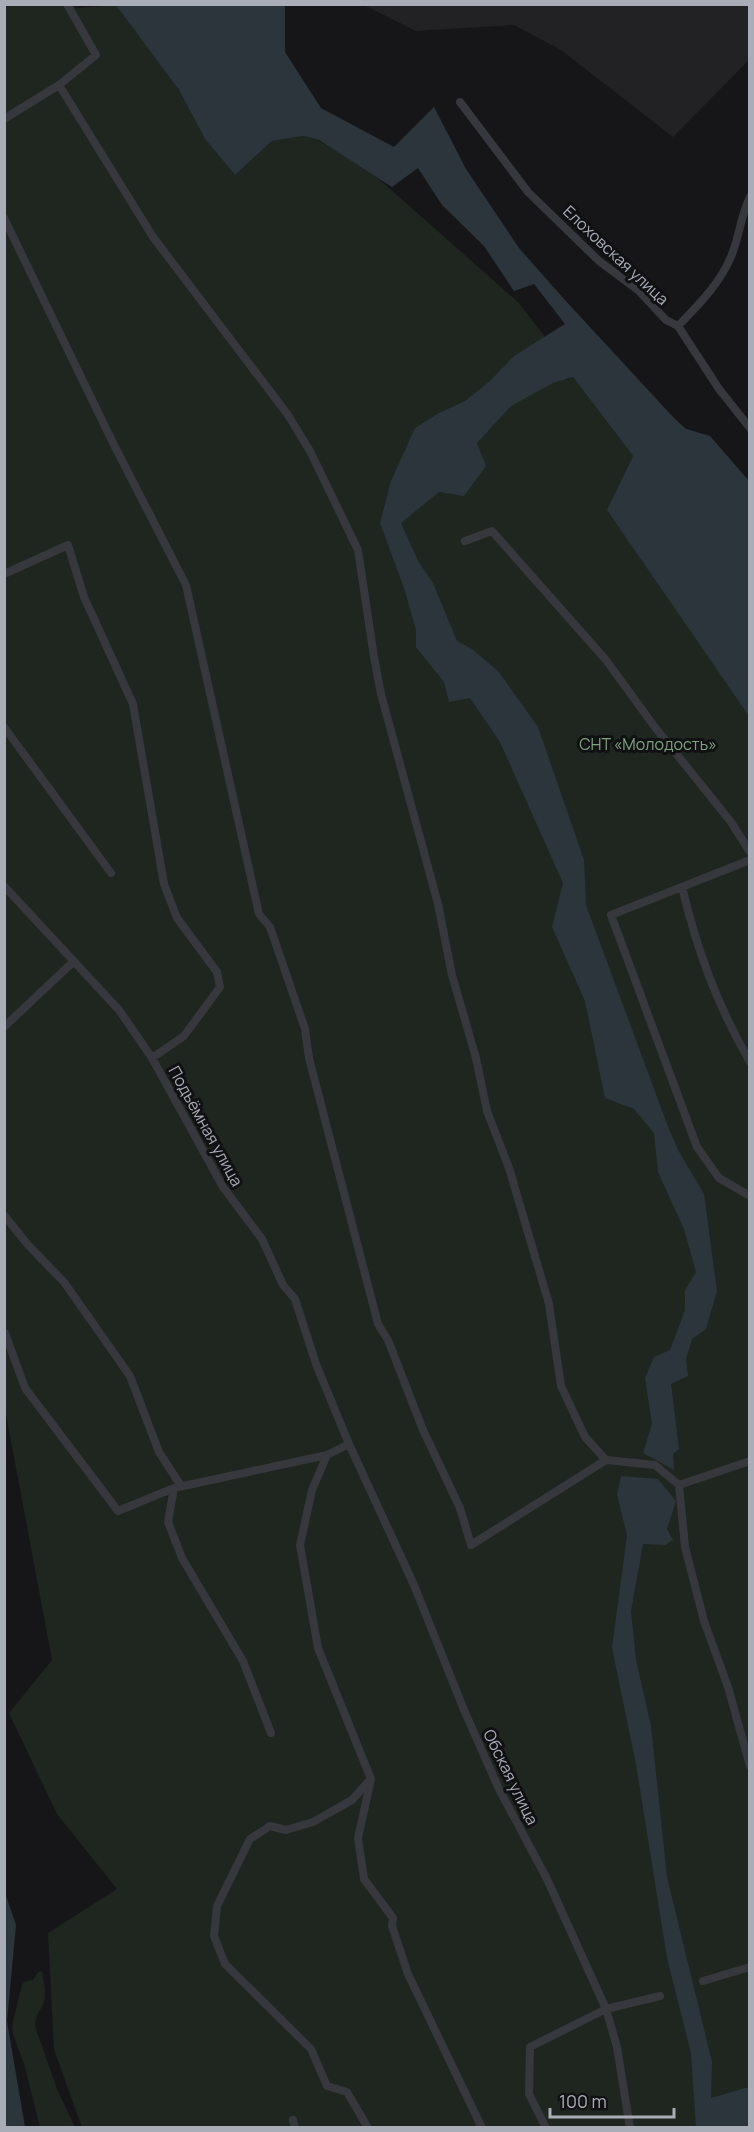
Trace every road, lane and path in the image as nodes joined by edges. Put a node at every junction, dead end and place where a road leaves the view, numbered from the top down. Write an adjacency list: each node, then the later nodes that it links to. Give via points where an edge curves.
1 (67, 4): 2 (street, via 96,55)
2 (59, 85): 4 (street); 26 (street, via 153,237 288,415 358,550 384,705 438,904 487,1111 509,1168 549,1304 561,1386 585,1437)
3 (460, 102): 7 (street, Елоховская улица, via 528,192 599,261)
4 (4, 119)
5 (750, 197): 7 (street, via 731,258 713,289)
6 (4, 218): 26 (street, via 186,585 259,914 270,927 305,1029 309,1058 378,1324 460,1508 471,1545)
7 (678, 326): 8 (street, Елоховская улица, via 718,389)
8 (750, 428)
9 (465, 541): 12 (street, via 492,531 606,660)
10 (4, 574): 19 (street, via 68,545 84,597 133,704 164,884 177,918 217,972 220,987 184,1036)
11 (4, 727): 14 (street)
12 (750, 852)
13 (750, 860): 16 (street)
14 (111, 873)
15 (4, 886): 17 (street, Подъёмная улица)
16 (681, 887): 20 (street, via 706,971 728,1024); 21 (street, via 611,915 697,1147 719,1178)
17 (74, 961): 18 (street); 19 (street, Подъёмная улица, via 119,1011)
18 (4, 1027)
19 (152, 1058): 24 (street, Подъёмная улица, via 223,1187 262,1239 283,1285 295,1299 316,1364)
20 (750, 1062)
21 (750, 1196)
22 (4, 1215): 29 (street, via 64,1282 130,1376 159,1452)
23 (4, 1333): 29 (street, via 25,1388 118,1511)
24 (349, 1444): 25 (street); 36 (street, Обская улица, via 414,1585 499,1790 547,1879)
25 (327, 1455): 29 (street); 32 (street, via 312,1490 300,1545 318,1647)
26 (606, 1460): 28 (street, via 655,1465)
27 (750, 1461): 28 (street)
28 (679, 1485): 31 (street, via 685,1547)
29 (178, 1487): 30 (street, via 168,1522 182,1558 243,1661)
30 (271, 1733)
31 (750, 1766)
32 (371, 1779): 37 (street, via 351,1800 313,1822 286,1830 270,1826 250,1839 217,1906 214,1936 225,1964 311,2049 327,2086 347,2092); 38 (street, via 358,1838 364,1879 393,1918 392,1926 408,1974)
33 (750, 1967): 34 (street)
34 (702, 1981)
35 (660, 1996): 36 (street)
36 (606, 2009): 39 (street, via 530,2047 529,2094); 40 (street, Обская улица, via 617,2047)
37 (368, 2127)
38 (482, 2127)
39 (546, 2127)
40 (630, 2127)

